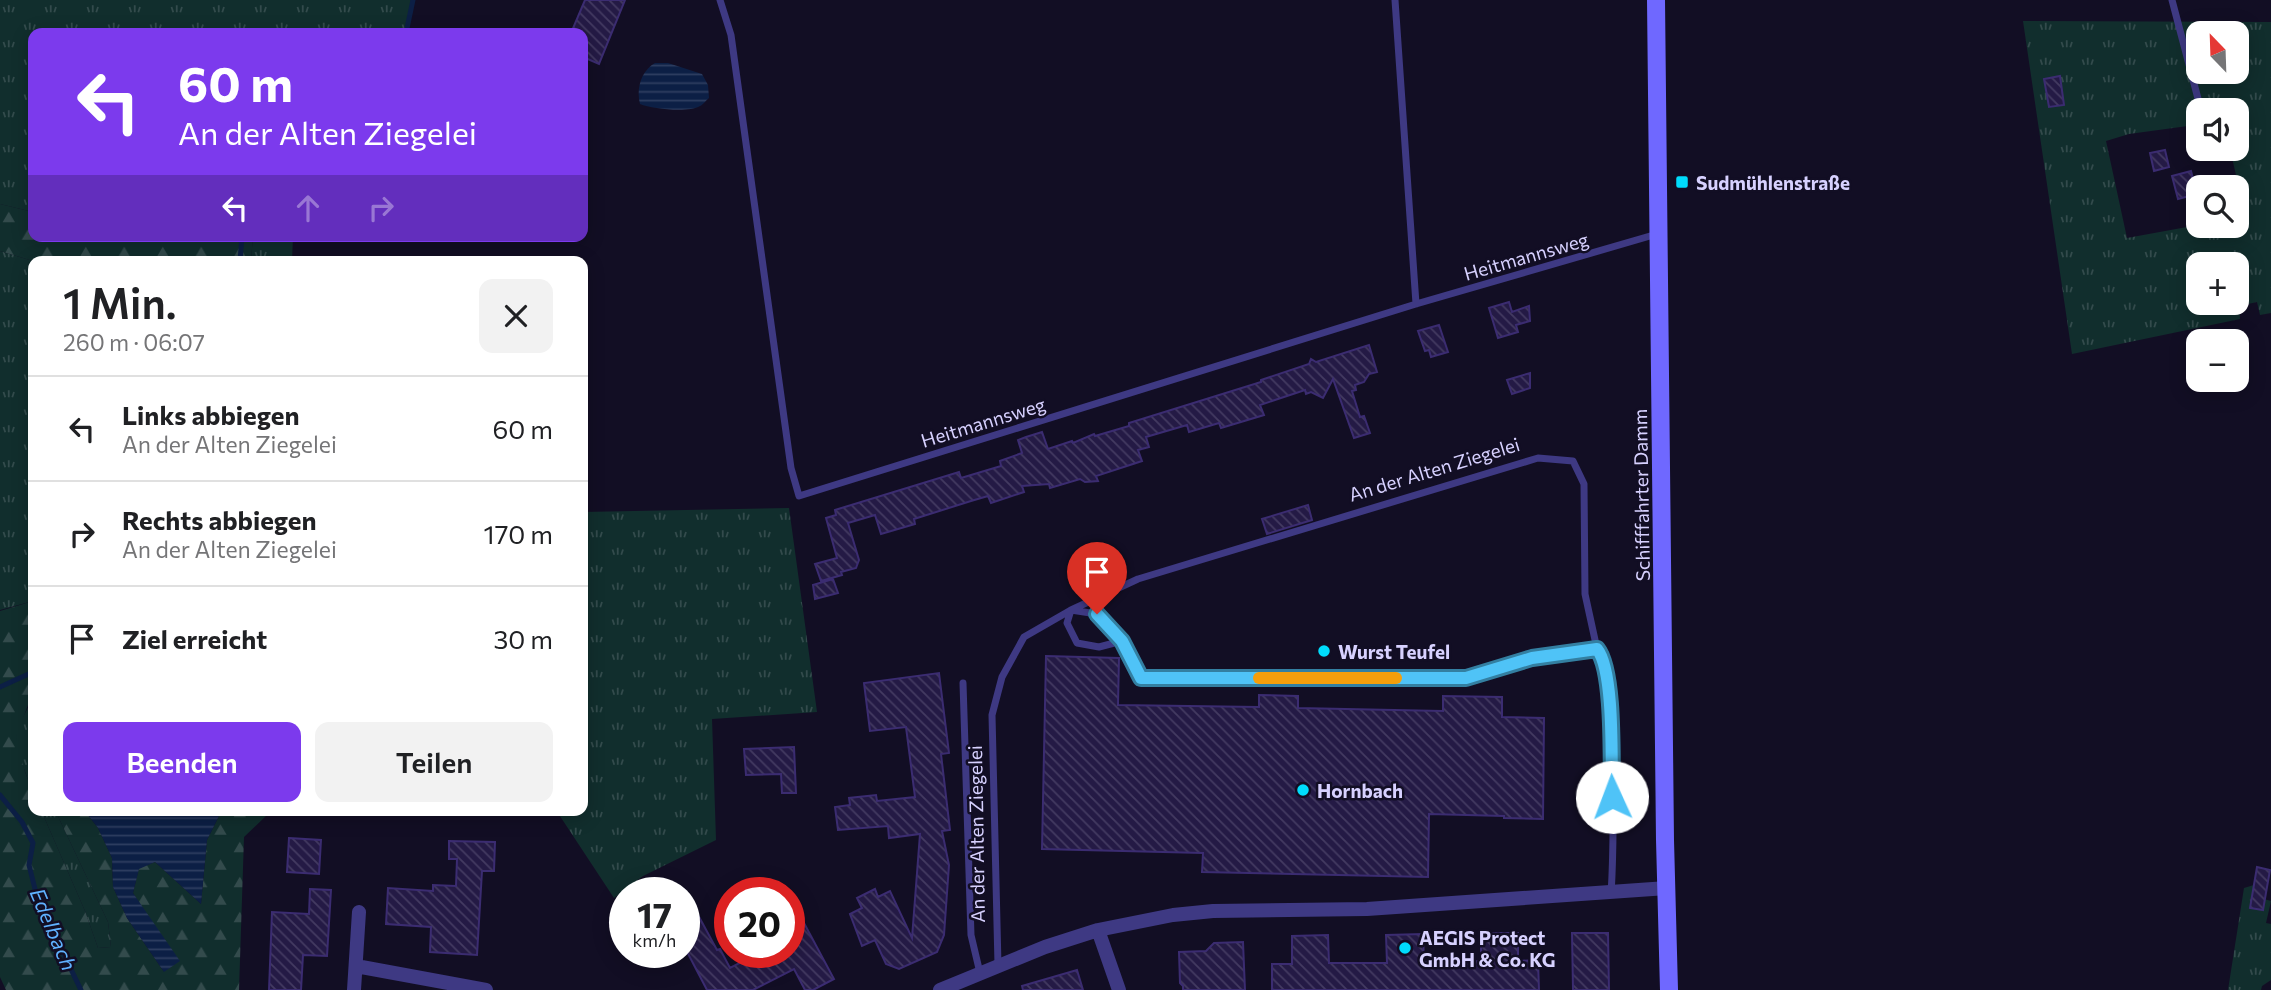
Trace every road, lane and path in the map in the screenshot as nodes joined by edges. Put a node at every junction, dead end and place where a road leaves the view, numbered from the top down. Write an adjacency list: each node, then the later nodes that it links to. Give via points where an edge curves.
1 (720, 0): 7 (lane, Heitmannsweg, via 732,35 791,468 799,496)
2 (1395, 0): 7 (lane)
3 (1656, 0): 6 (main road, Schifffahrter Damm)
4 (2172, 0): 5 (lane)
5 (2198, 98)
6 (1658, 234): 7 (lane, Heitmannsweg); 12 (main road, Schifffahrter Damm)
7 (1416, 304)
8 (1071, 610): 9 (lane, via 1097,614); 9 (lane, via 1067,623 1077,643 1099,647); 10 (lane, An der Alten Ziegelei, via 1138,579 1538,458 1573,461 1584,484 1585,594); 17 (lane, An der Alten Ziegelei, via 1024,637 1002,677 992,715)
9 (1122, 641): 10 (lane, via 1141,678 1466,678 1532,658)
10 (1597, 649): 13 (lane, via 1609,701)
11 (963, 683): 18 (lane, via 971,935)
12 (1667, 888): 13 (street); 23 (main road, Schifffahrter Damm)
13 (1611, 893): 15 (street, via 1367,909 1213,911)
14 (359, 912): 16 (street)
15 (1098, 930): 17 (street); 22 (street)
16 (356, 966): 19 (street); 20 (street)
17 (998, 966): 18 (street)
18 (980, 974): 21 (street)
19 (354, 990)
20 (486, 990)
21 (940, 990)
22 (1119, 990)
23 (1669, 990)

